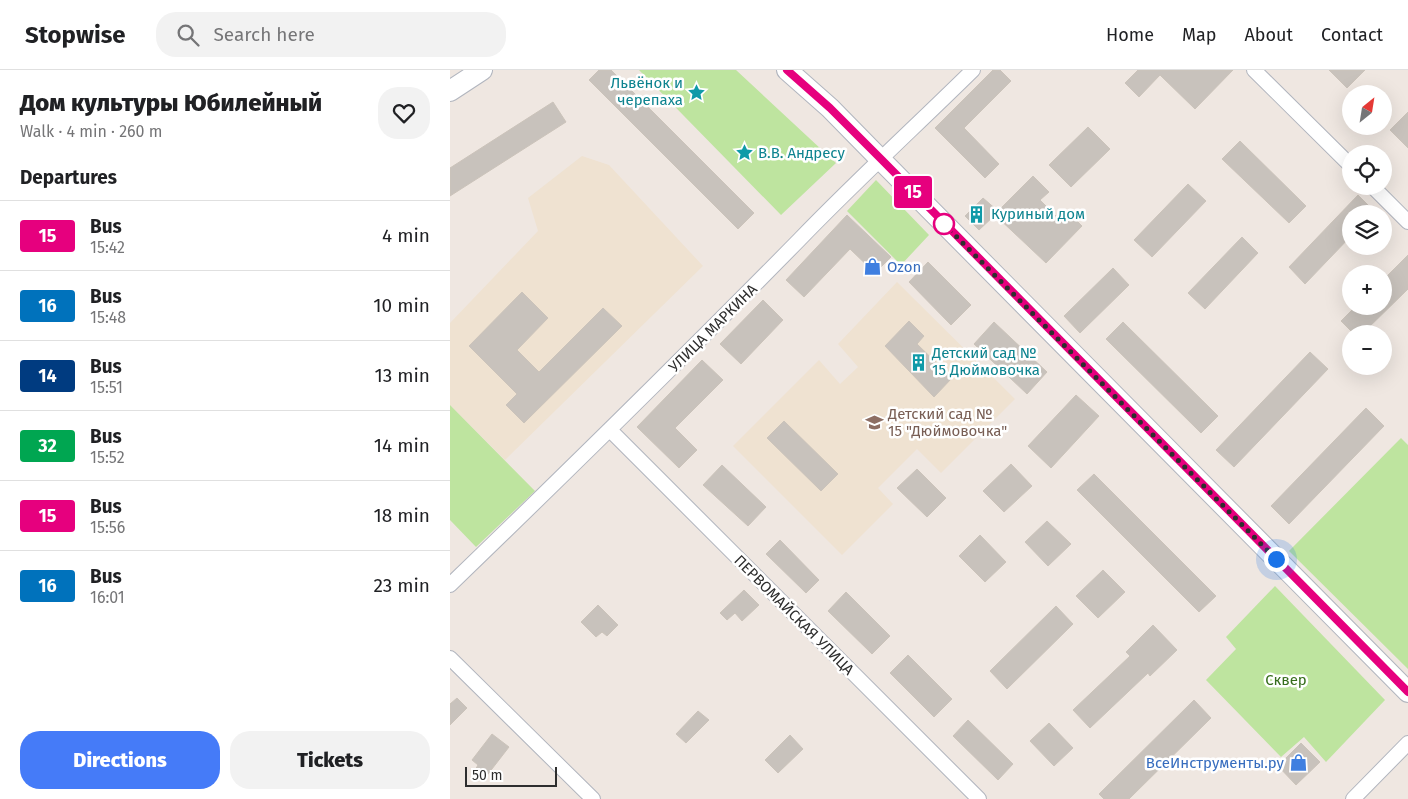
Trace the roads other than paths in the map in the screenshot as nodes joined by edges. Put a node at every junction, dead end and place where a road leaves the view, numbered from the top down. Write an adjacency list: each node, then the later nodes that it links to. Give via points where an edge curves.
1 (482, 70): 5 (street)
2 (787, 70): 7 (street)
3 (973, 70): 7 (street, УЛИЦА МАРКИНА)
4 (1254, 70): 6 (street)
5 (450, 91)
6 (1342, 157)
7 (882, 160): 10 (street, УЛИЦА МАРКИНА); 13 (street)
8 (1381, 195): 9 (street)
9 (1408, 222)
10 (610, 430): 11 (street, УЛИЦА МАРКИНА); 16 (street, ПЕРВОМАЙСКАЯ УЛИЦА)
11 (450, 585)
12 (450, 658): 15 (street)
13 (1408, 692)
14 (1408, 743): 17 (street)
15 (593, 799)
16 (979, 799)
17 (1353, 799)

